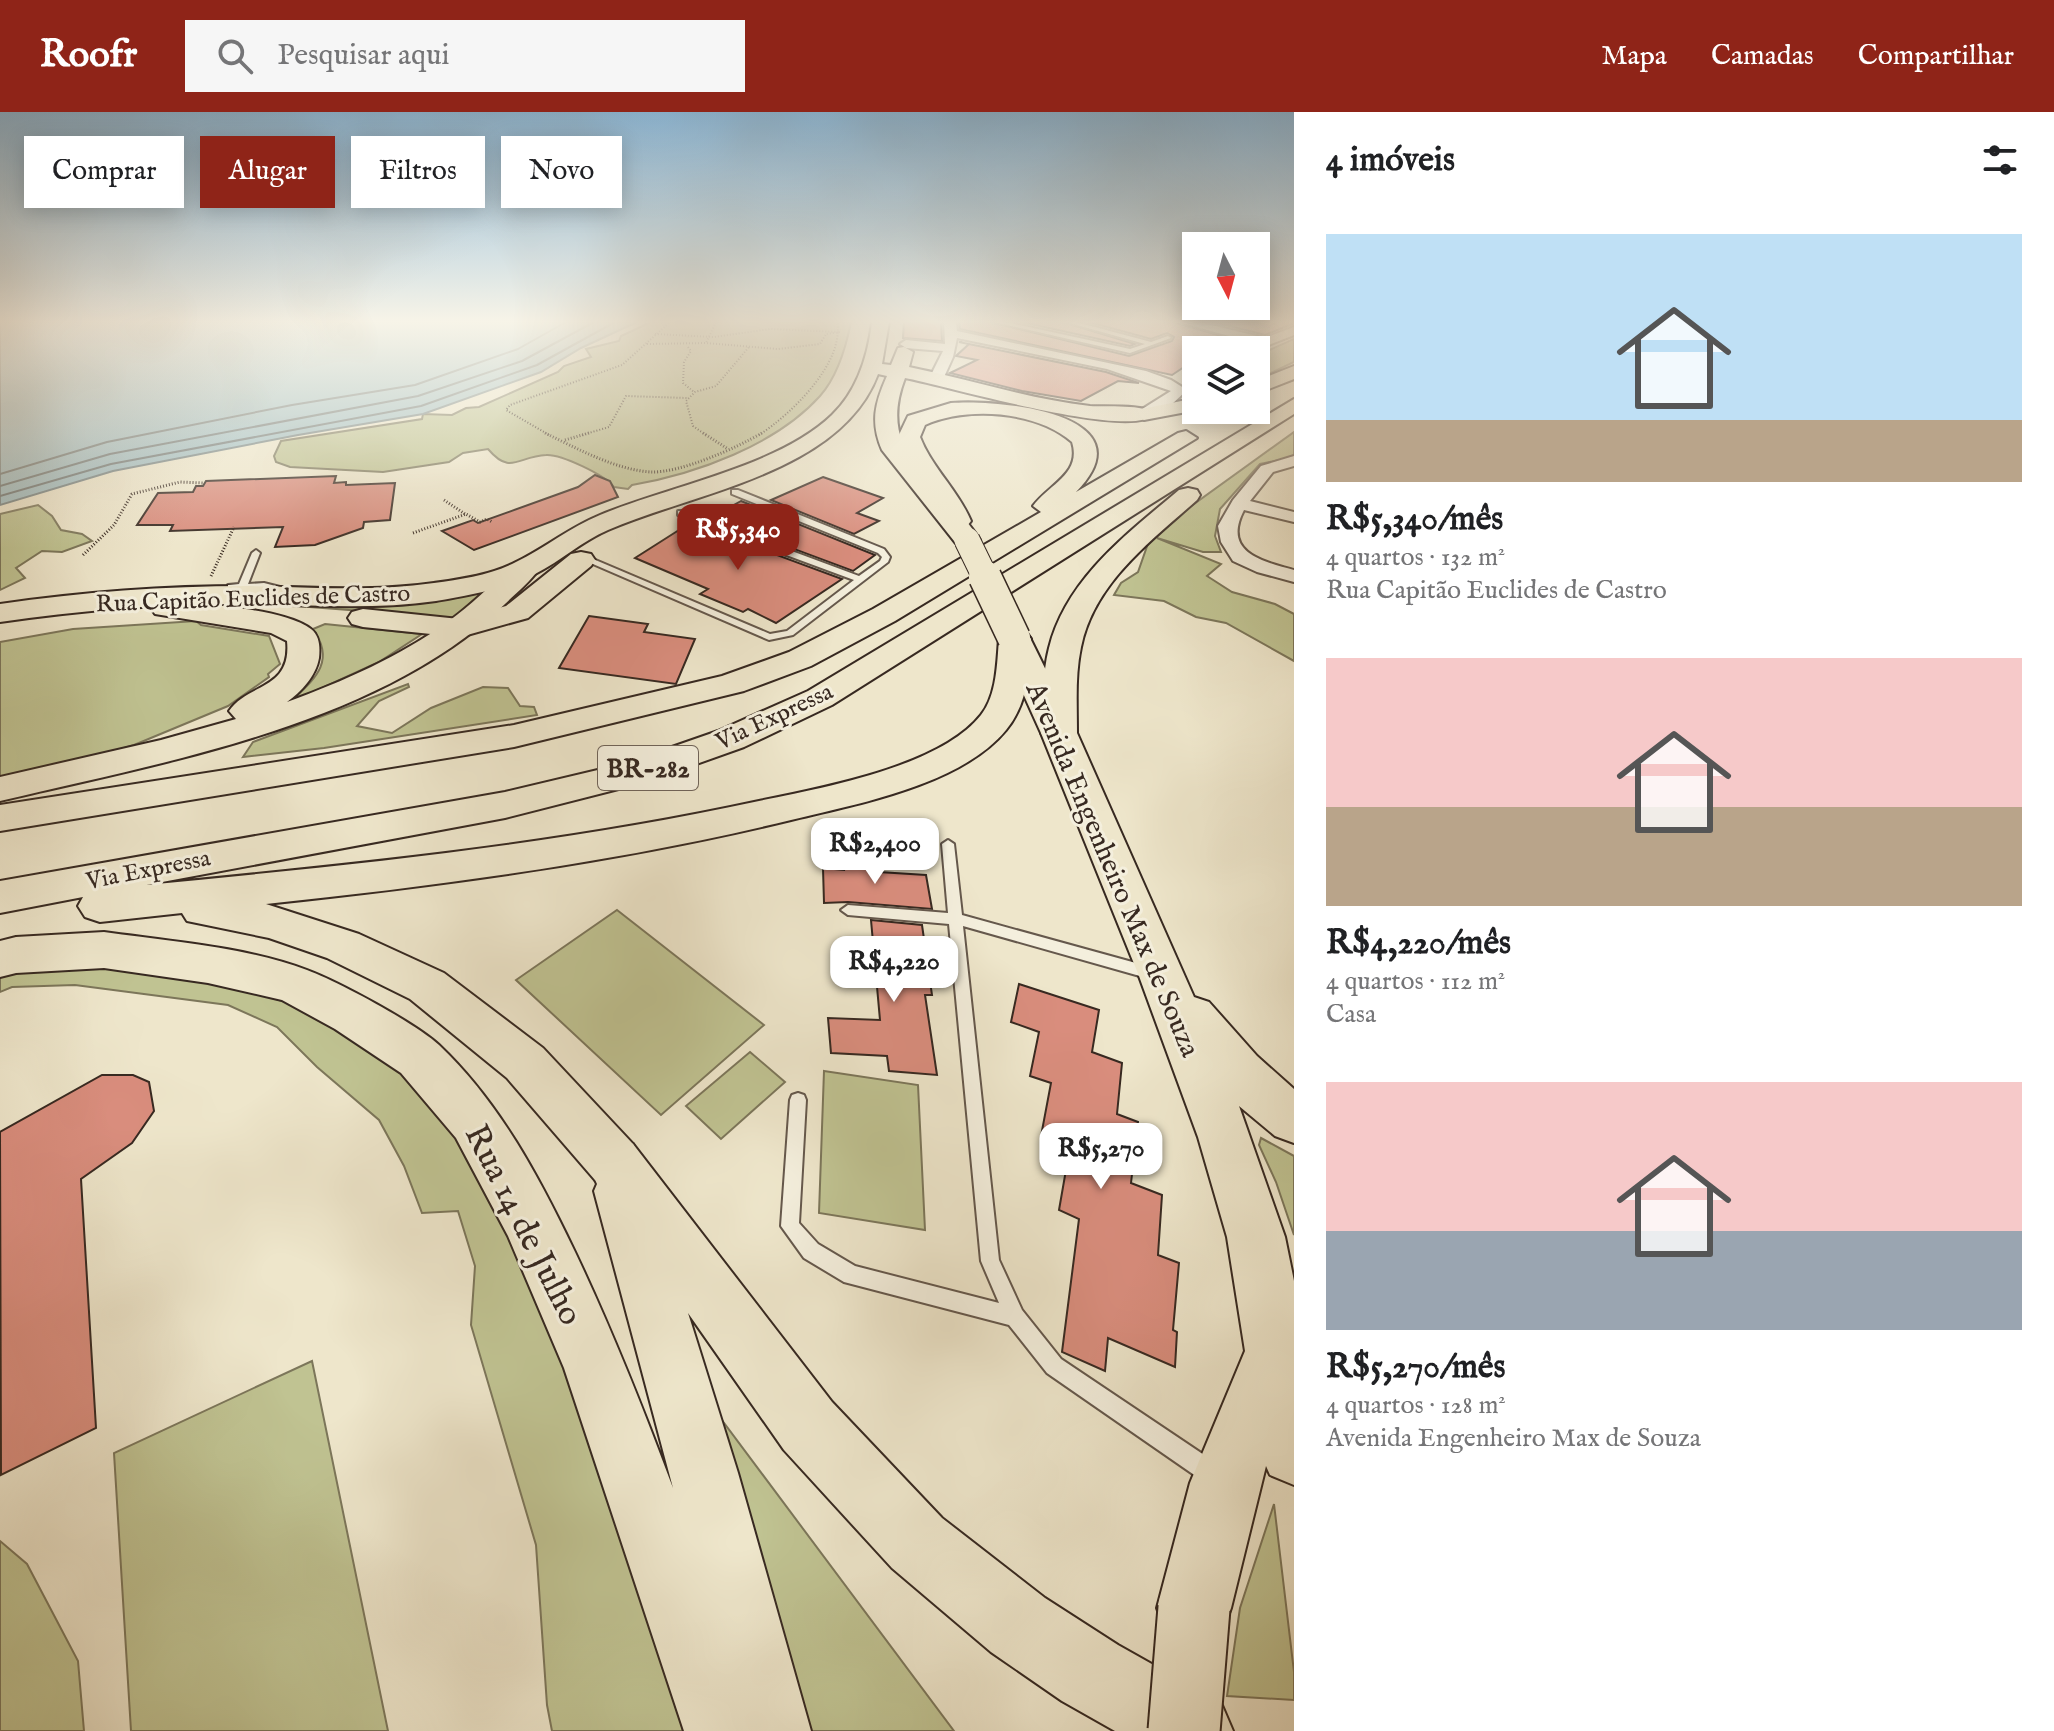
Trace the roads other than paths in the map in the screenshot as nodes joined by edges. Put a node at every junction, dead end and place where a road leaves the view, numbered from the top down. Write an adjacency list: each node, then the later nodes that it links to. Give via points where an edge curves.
1 (863, 398): 17 (main road, Rua Capitão Euclides de Castro, via 803,444 594,527)
2 (876, 398): 10 (main road, Rua Capitão Euclides de Castro, via 863,426 813,459)
3 (884, 398): 14 (main road, Avenida Engenheiro Max de Souza, via 884,430 891,446)
4 (1020, 398): 7 (main road, via 1074,411)
5 (1171, 398): 7 (street)
6 (1294, 405): 8 (main road, Via Expressa / BR-282)
7 (1144, 414): 8 (main road)
8 (1209, 426): 20 (main road, Via Expressa / BR-282); 29 (main road, via 1191,492 1088,593 1067,637); 35 (main road, Via Expressa / BR-282, via 820,698 731,739 633,774 505,805)
9 (1294, 461): 11 (street, via 1267,469)
10 (735, 492): 12 (main road, Rua Capitão Euclides de Castro); 19 (lane, via 881,551 884,562)
11 (1239, 504): 13 (street); 18 (street, via 1227,526 1240,557)
12 (681, 513): 16 (main road, Rua Capitão Euclides de Castro); 19 (lane)
13 (1294, 517)
14 (963, 531): 20 (main road, via 942,487 912,448 909,437 916,421 956,409 1005,410 1056,423 1083,441 1086,458 1068,485 1026,522); 28 (main road, Avenida Engenheiro Max de Souza, bridge)
15 (256, 553): 21 (lane)
16 (583, 558): 19 (lane, via 769,637 790,633); 27 (main road, Rua Capitão Euclides de Castro, via 517,612)
17 (525, 569): 22 (main road, Rua Capitão Euclides de Castro, via 434,592); 27 (main road)
18 (1294, 576)
19 (861, 580)
20 (940, 581): 32 (main road, Via Expressa / BR-282, via 800,659 644,707 514,736)
21 (243, 586): 22 (lane); 23 (lane, via 128,590)
22 (313, 598): 23 (main road, Rua Capitão Euclides de Castro, via 214,595)
23 (90, 602): 25 (main road, Rua Capitão Euclides de Castro)
24 (166, 608): 26 (main road, Rua Capitão Euclides de Castro); 27 (main road, Rua Capitão Euclides de Castro, via 255,609); 30 (main road, via 279,625 302,637 306,652 301,672 268,700 205,730)
25 (0, 613)
26 (0, 627)
27 (460, 628): 30 (main road, via 387,673 269,720)
28 (1015, 639): 29 (main road, Avenida Engenheiro Max de Souza); 37 (main road, via 1010,692 1002,714 985,732 910,774 862,790 557,854)
29 (1059, 733): 42 (main road, Avenida Engenheiro Max de Souza)
30 (70, 772): 31 (main road)
31 (0, 789)
32 (0, 818)
33 (948, 844): 40 (lane)
34 (0, 881): 35 (lane)
35 (55, 887): 36 (main road, Via Expressa / BR-282)
36 (0, 897)
37 (100, 906): 38 (main road); 45 (main road, via 199,910 272,922 343,946 427,986 525,1063)
38 (0, 909)
39 (848, 910): 40 (lane)
40 (956, 919): 42 (lane); 46 (lane, via 990,1261)
41 (0, 959): 50 (main road, Rua 14 de Julho, via 104,950 293,984 419,1058 475,1121 528,1216 595,1365)
42 (1162, 976): 44 (main road, via 1218,1051 1264,1099); 47 (main road, Avenida Engenheiro Max de Souza, via 1229,1151)
43 (798, 1100): 46 (lane, via 790,1226 811,1251 851,1275)
44 (1294, 1119)
45 (614, 1162): 51 (main road, via 704,1473); 53 (main road, via 808,1426 917,1543 1018,1625)
46 (1015, 1317): 49 (lane, via 1054,1366)
47 (1286, 1345): 48 (main road, Avenida Engenheiro Max de Souza); 49 (main road)
48 (1294, 1451)
49 (1225, 1483): 52 (main road, bridge, via 1194,1608)
50 (724, 1731)
51 (771, 1731)
52 (1184, 1731)
53 (1193, 1731)

